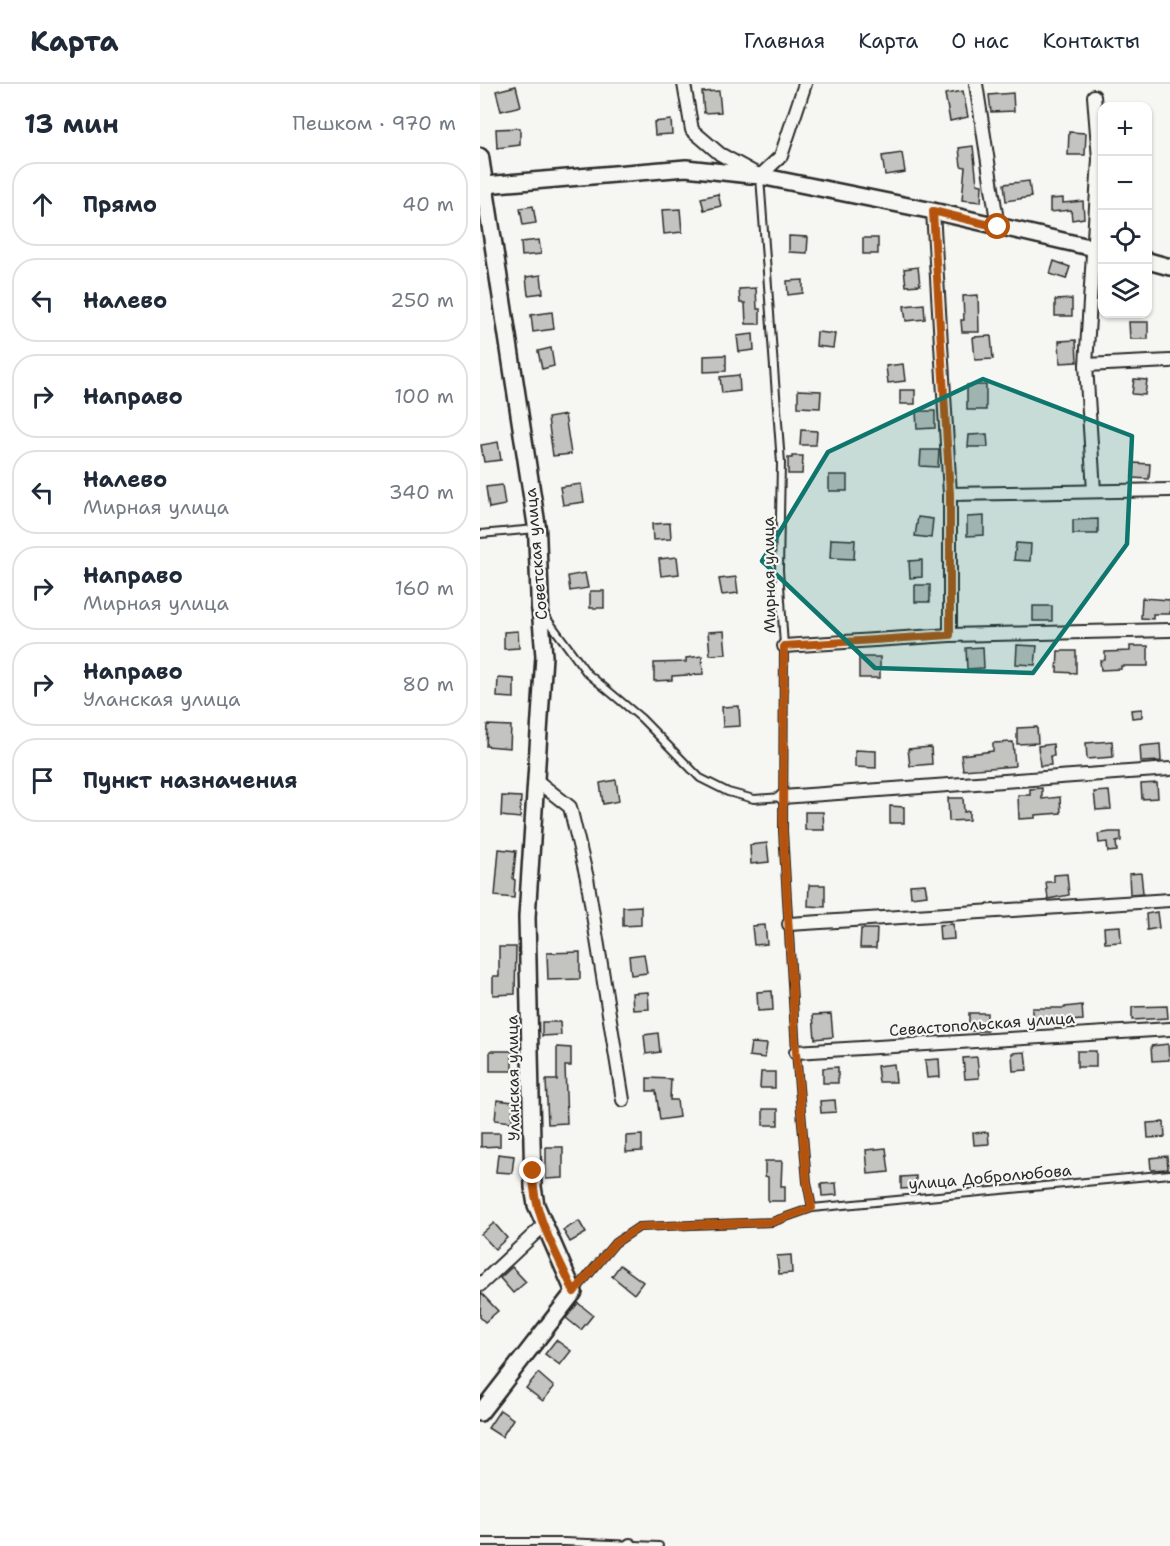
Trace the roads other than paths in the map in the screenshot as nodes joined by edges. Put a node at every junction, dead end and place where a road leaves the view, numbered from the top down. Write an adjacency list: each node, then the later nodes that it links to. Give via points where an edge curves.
1 (684, 84): 6 (street, via 692,130 720,154)
2 (805, 84): 6 (street, via 781,156)
3 (976, 84): 10 (street)
4 (1094, 96): 8 (street)
5 (480, 157): 7 (main road, Советская улица)
6 (760, 177): 7 (street, via 686,168); 9 (street); 24 (lane, Мирная улица, via 781,463 779,570)
7 (485, 184): 19 (main road, Советская улица)
8 (1098, 210)
9 (933, 211): 10 (street); 18 (street)
10 (998, 227): 11 (street)
11 (1098, 249): 15 (street)
12 (1152, 262): 13 (street)
13 (1170, 267)
14 (1170, 361): 15 (street)
15 (1086, 365): 17 (street)
16 (1170, 490): 17 (street)
17 (1094, 491): 18 (street)
18 (950, 494): 23 (street)
19 (537, 528): 20 (lane); 21 (main road, Советская улица)
20 (480, 534)
21 (540, 608): 26 (street, Советская улица, via 544,657); 27 (lane, via 587,673 641,718 700,778 754,799)
22 (1170, 630): 23 (street)
23 (950, 635): 24 (street)
24 (784, 646): 27 (lane, Мирная улица)
25 (1170, 770): 27 (street)
26 (537, 781): 29 (street, Советская улица); 33 (street, via 570,807 587,878)
27 (782, 796): 30 (lane, Мирная улица)
28 (1170, 900): 30 (street)
29 (527, 917): 36 (street, Уланская улица, via 533,1187)
30 (789, 924): 32 (lane, Мирная улица)
31 (1170, 1029): 32 (street, Севастопольская улица)
32 (796, 1052): 35 (lane, Мирная улица)
33 (622, 1100)
34 (1170, 1174): 35 (lane, улица Добролюбова)
35 (812, 1208): 38 (lane, via 772,1222 639,1227 615,1243)
36 (544, 1225): 37 (street); 38 (street, Уланская улица)
37 (480, 1285)
38 (574, 1292): 39 (street)
39 (482, 1406)
40 (480, 1542): 41 (lane)
41 (630, 1546): 42 (lane)
42 (658, 1546)

